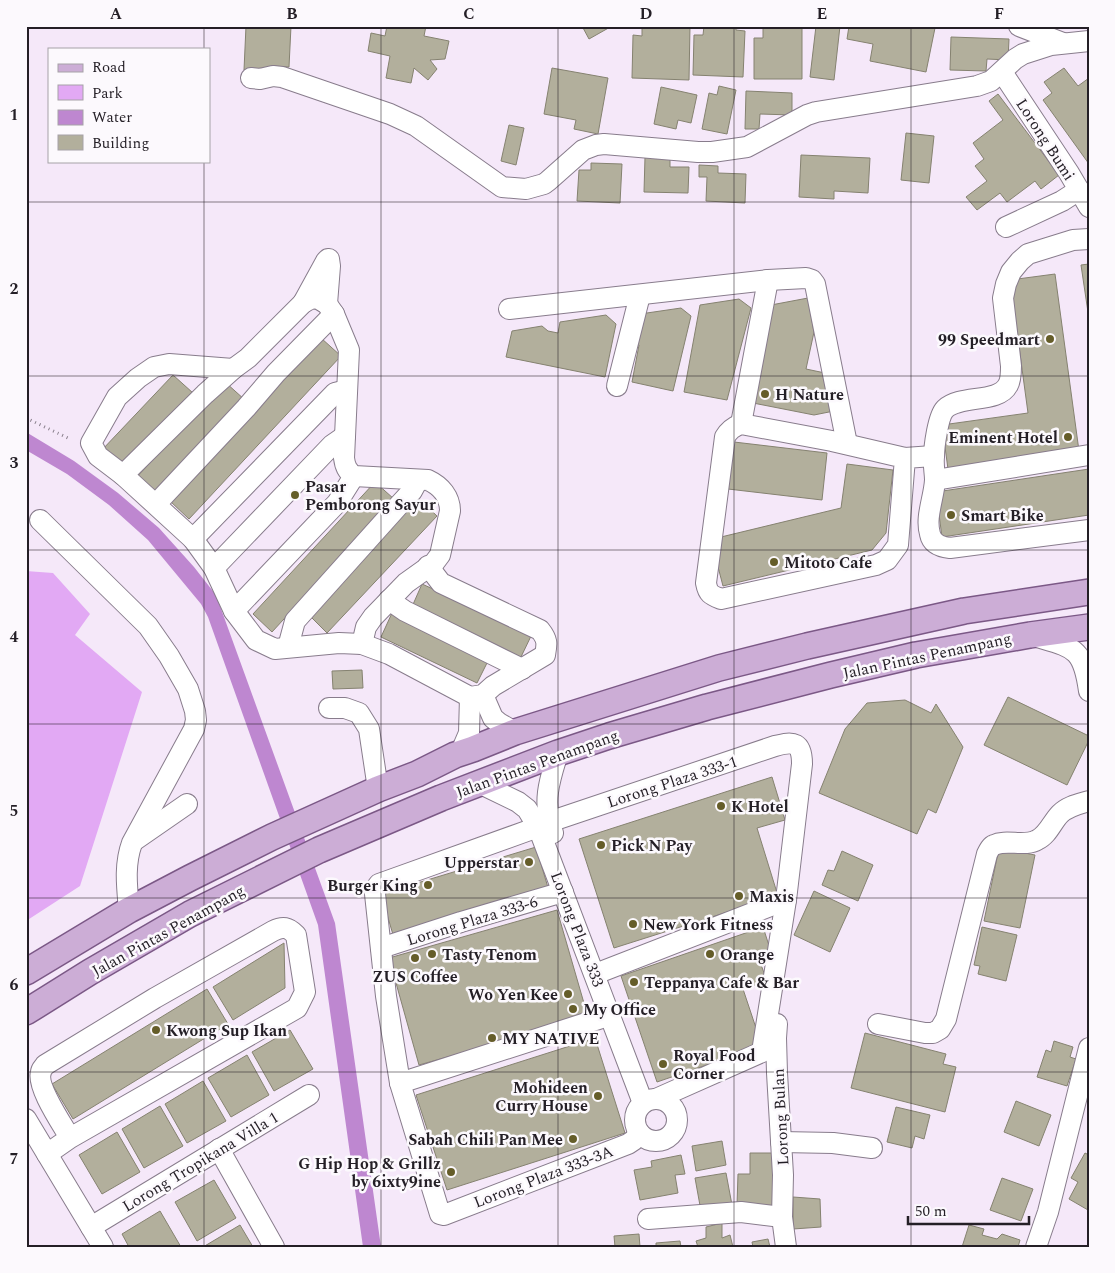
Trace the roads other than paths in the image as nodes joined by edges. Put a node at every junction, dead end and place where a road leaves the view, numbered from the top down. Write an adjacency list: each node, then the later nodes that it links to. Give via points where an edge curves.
1 (1019, 26): 3 (street)
2 (1089, 41): 3 (street)
3 (1063, 43): 4 (street, via 1023,54)
4 (1002, 72): 5 (street, via 977,86 816,112 748,147 698,152 596,145 583,150 544,184 526,189 502,187 416,126 390,114 282,77); 6 (street, Lorong Bumi)
5 (250, 78)
6 (1084, 199): 7 (street, via 1062,200)
7 (1006, 227)
8 (1089, 239): 21 (street, via 1073,240 1028,254 1011,272 1003,298 1011,366 1008,386 995,395 960,401 945,410 939,420)
9 (768, 280): 10 (street); 17 (street); 19 (street, via 806,278 815,284)
10 (640, 295): 13 (street); 15 (street)
11 (303, 303): 12 (street, via 317,298); 12 (street, via 329,259); 14 (street)
12 (331, 309): 16 (street, via 349,350); 27 (street, via 240,415)
13 (509, 309)
14 (233, 369): 23 (street); 23 (street, via 169,364 154,367 118,397 91,444 98,456)
15 (617, 386)
16 (347, 390): 18 (street); 30 (street, via 335,393)
17 (741, 424): 19 (street); 22 (street, via 729,430 726,437 706,583 712,596 721,599 876,566 887,560 898,545)
18 (345, 436): 24 (street, via 346,467); 32 (street)
19 (847, 444): 22 (street)
20 (1089, 455): 26 (street)
21 (934, 456): 22 (street); 26 (street)
22 (905, 458)
23 (123, 475): 27 (street)
24 (354, 476): 25 (street); 35 (street, via 338,502)
25 (418, 480): 31 (street, via 435,484 450,504 440,555); 39 (street, via 412,491 295,621)
26 (935, 480): 29 (street, via 928,522 932,540 940,546 950,548)
27 (156, 504): 30 (street)
28 (40, 520): 52 (street, via 148,626 170,656 194,703 194,729)
29 (1089, 530)
30 (193, 539): 32 (street)
31 (428, 566): 34 (street); 40 (street, via 441,583 540,630 547,644 545,656)
32 (214, 568): 35 (street)
33 (1089, 592): 44 (main road, Jalan Pintas Penampang, via 964,611 807,646 719,668)
34 (389, 600): 38 (street, via 366,627); 40 (street)
35 (234, 611): 39 (street, via 256,640 275,649)
36 (1089, 628): 37 (main road, Jalan Pintas Penampang)
37 (1030, 634): 41 (street, via 1078,654); 45 (main road, Jalan Pintas Penampang, via 831,675 707,707)
38 (362, 644): 39 (street); 42 (street)
39 (288, 647)
40 (522, 669): 42 (street)
41 (1089, 690)
42 (476, 696): 44 (street, via 492,718); 46 (street, via 469,733)
43 (329, 708): 48 (street, via 345,708 359,713 369,729)
44 (515, 732): 46 (main road, Jalan Pintas Penampang)
45 (558, 753): 47 (main road, Jalan Pintas Penampang); 51 (street, Lorong Plaza 333, via 549,780)
46 (460, 754): 48 (main road, Jalan Pintas Penampang)
47 (479, 783): 51 (street, Lorong Plaza 333, via 518,802); 59 (main road, Jalan Pintas Penampang, via 320,850 190,914)
48 (378, 789): 55 (main road, Jalan Pintas Penampang, via 272,837)
49 (1089, 800): 64 (street, via 1061,812 1036,841 995,844 987,854 946,1019 940,1029 925,1033)
50 (187, 804): 52 (street)
51 (544, 824): 53 (street, Lorong Plaza 333); 54 (street, Lorong Plaza 333-1, via 775,746 795,744 800,748 802,764); 56 (street, Lorong Plaza 333-1, via 380,884 375,894); 58 (street, Lorong Plaza 333)
52 (132, 843): 55 (street, via 126,874)
53 (563, 892): 56 (street, Lorong Plaza 333-6); 62 (street, Lorong Plaza 333)
54 (786, 900): 58 (street); 60 (street)
55 (129, 910): 57 (main road, Jalan Pintas Penampang)
56 (381, 948): 66 (street, Lorong Plaza 333-1)
57 (26, 972)
58 (603, 972): 68 (street, Lorong Plaza 333)
59 (60, 991): 61 (main road, Jalan Pintas Penampang); 63 (street)
60 (772, 992): 68 (street, via 762,1052); 72 (street, Lorong Bulan, via 776,993 779,1001 776,1038)
61 (26, 1012)
62 (611, 1015): 66 (street); 68 (street, Lorong Plaza 333)
63 (26, 1016)
64 (878, 1024)
65 (1089, 1048): 83 (street, via 1048,1212)
66 (400, 1083): 76 (street, Lorong Plaza 333-1, via 440,1214)
67 (309, 1095): 74 (street, Lorong Tropikana Villa 1)
68 (649, 1100): 70 (street, via 635,1114); 70 (street, via 669,1103 676,1114 675,1128 666,1139 659,1141 651,1141)
69 (26, 1119): 75 (street)
70 (639, 1133): 76 (street, Lorong Plaza 333-3A, via 628,1144)
71 (70, 1138): 71 (street, via 43,1091 40,1072 45,1065 272,931 279,928 291,930 296,936 305,992 297,1008); 75 (street)
72 (781, 1142): 73 (street); 77 (street, Lorong Bulan)
73 (872, 1148)
74 (219, 1149): 79 (street, Lorong Tropikana Villa 1); 81 (street)
75 (47, 1154): 79 (street)
76 (444, 1215)
77 (782, 1217): 78 (street, via 741,1212); 82 (street, Lorong Bulan)
78 (648, 1219)
79 (91, 1227): 80 (street)
80 (103, 1247)
81 (274, 1247)
82 (786, 1247)
83 (1036, 1247)

